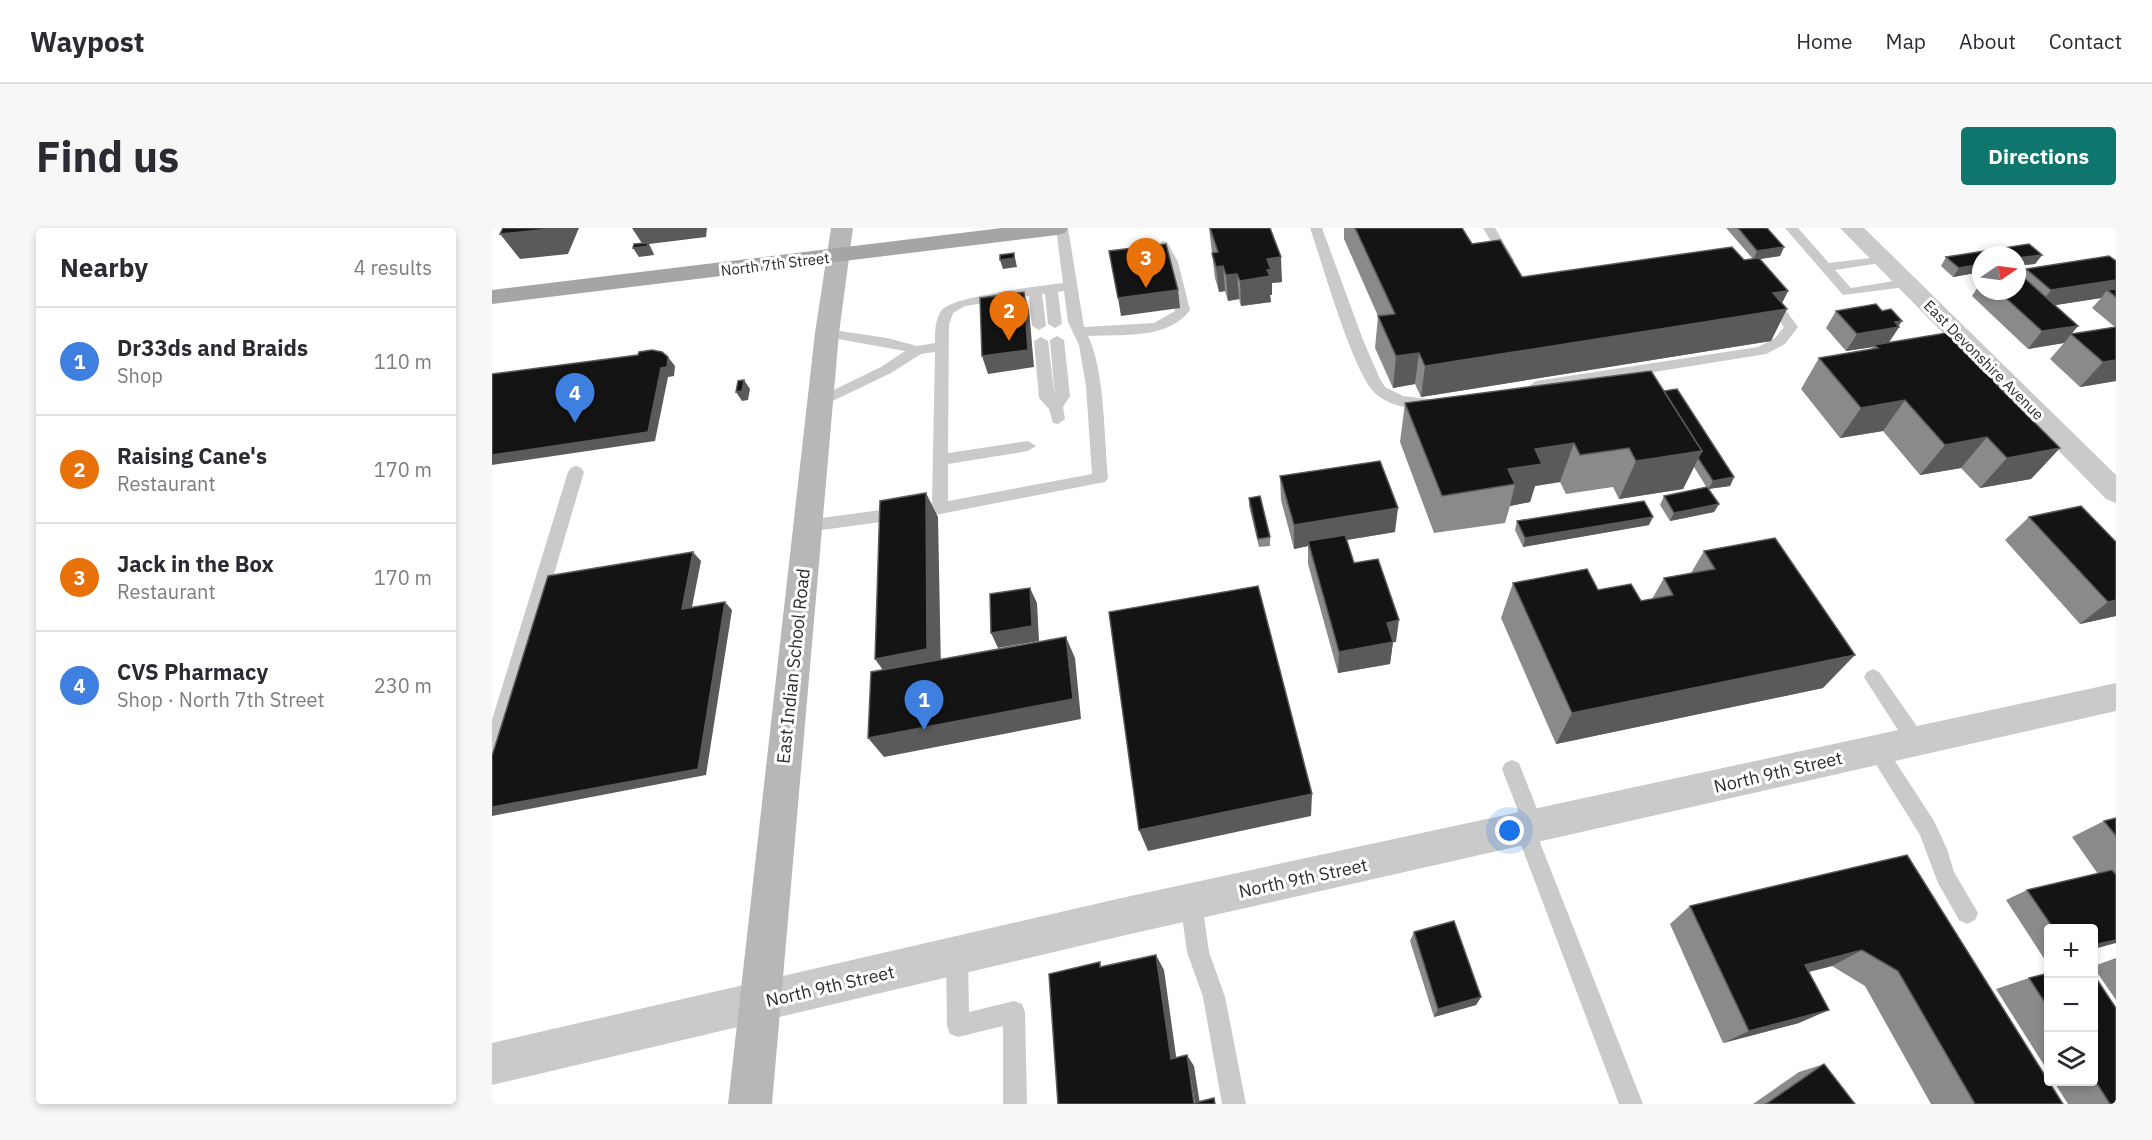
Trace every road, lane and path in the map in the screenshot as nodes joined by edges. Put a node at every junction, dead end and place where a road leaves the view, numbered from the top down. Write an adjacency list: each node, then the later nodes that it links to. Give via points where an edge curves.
1 (842, 228): 8 (main road, East Indian School Road)
2 (1060, 228): 8 (main road, North 7th Street); 13 (lane)
3 (1316, 228): 25 (lane, via 1378,388 1398,400 1422,404)
4 (1489, 228): 11 (lane)
5 (1791, 228): 10 (lane)
6 (1851, 228): 9 (street, East Devonshire Avenue)
7 (1163, 245): 19 (lane, via 1172,262 1183,310 1178,316 1147,328)
8 (837, 257): 17 (main road, North 7th Street); 20 (main road, East Indian School Road)
9 (1883, 259): 10 (lane); 12 (street, East Devonshire Avenue)
10 (1826, 267): 12 (lane, via 1848,292)
11 (1516, 274)
12 (1906, 283): 30 (street, East Devonshire Avenue)
13 (1070, 285): 14 (lane); 19 (lane)
14 (1051, 289): 16 (lane); 18 (lane)
15 (1760, 289): 24 (lane, via 1791,327 1780,341 1761,351)
16 (1035, 291): 21 (lane, via 1046,398 1057,413 1063,396); 22 (lane, via 962,303 947,311)
17 (492, 297)
18 (1055, 324)
19 (1080, 332): 31 (lane, via 1094,386 1100,478)
20 (827, 333): 23 (lane); 26 (main road, East Indian School Road)
21 (1057, 339)
22 (942, 346): 23 (lane); 28 (lane)
23 (917, 350): 26 (lane)
24 (1527, 388)
25 (1445, 401)
26 (820, 402): 32 (main road, East Indian School Road)
27 (1028, 446): 28 (lane)
28 (940, 460): 31 (lane)
29 (576, 472): 37 (lane)
30 (2116, 492)
31 (940, 508): 32 (lane)
32 (807, 526): 43 (main road, East Indian School Road)
33 (1873, 677): 35 (lane)
34 (2116, 697): 35 (street, North 9th Street)
35 (1917, 741): 36 (street, North 9th Street)
36 (1877, 750): 39 (street, North 9th Street); 41 (lane, via 1927,828 1945,876)
37 (492, 751)
38 (1512, 769): 39 (lane)
39 (1530, 828): 40 (street, North 9th Street); 48 (lane)
40 (1191, 902): 42 (street, North 9th Street); 47 (lane, via 1198,952 1214,997)
41 (1966, 913)
42 (957, 956): 43 (street, North 9th Street); 46 (lane, via 958,1026 1014,1012)
43 (760, 1002): 44 (street, North 9th Street); 45 (main road, East Indian School Road)
44 (492, 1064)
45 (750, 1104)
46 (1015, 1104)
47 (1234, 1104)
48 (1631, 1104)

